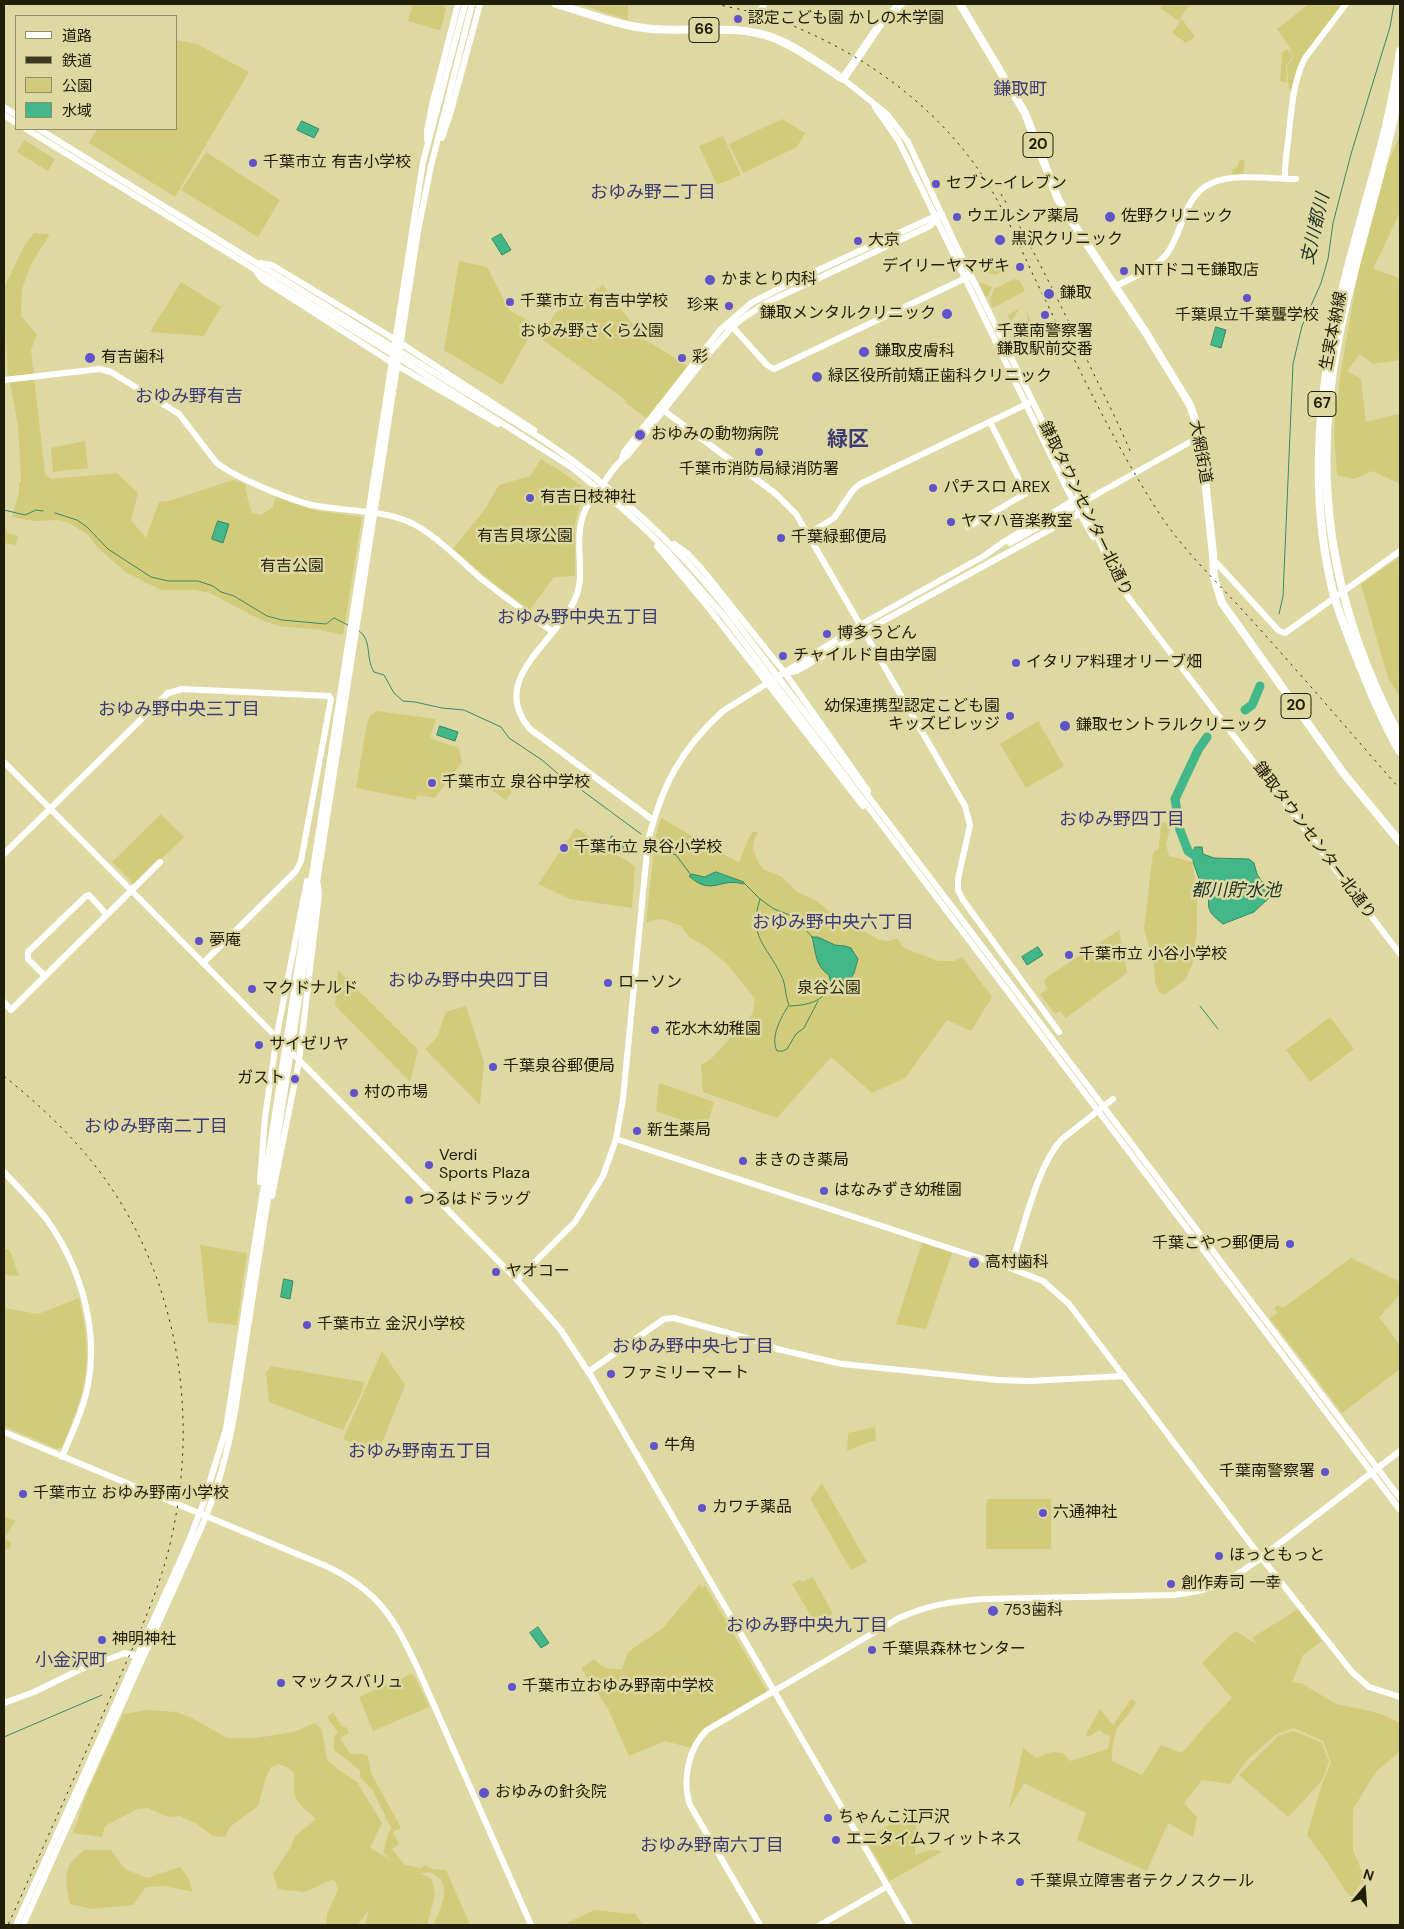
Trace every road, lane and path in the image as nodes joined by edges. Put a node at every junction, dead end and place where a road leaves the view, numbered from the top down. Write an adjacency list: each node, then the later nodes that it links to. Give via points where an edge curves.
1 (458, 4): 21 (street, via 432,105)
2 (465, 4): 21 (street)
3 (472, 4): 22 (street)
4 (480, 4): 22 (street, via 443,137)
5 (556, 4): 12 (main road, 鎌取タウンセンター北通り / 66, via 640,27 735,31 764,36 787,44)
6 (764, 4): 10 (street)
7 (901, 4): 12 (main road, via 877,29)
8 (960, 4): 29 (main road, 大網街道 / 20, via 1025,113 1058,199)
9 (1346, 4): 23 (street, via 1301,66 1292,100)
10 (760, 11)
11 (1400, 51): 57 (main road, 生実本納線 / 67, via 1388,112 1336,315 1324,379 1319,446 1322,526 1334,594 1344,628 1376,706)
12 (843, 79): 14 (street, 鎌取タウンセンター北通り)
13 (1400, 90): 56 (main road, 生実本納線 / 67, via 1339,337 1326,452 1330,528 1341,590 1362,652)
14 (874, 106): 25 (street, 鎌取タウンセンター北通り, via 894,122 908,142); 26 (street, 鎌取タウンセンター北通り, via 898,140)
15 (4, 107): 16 (street)
16 (15, 114)
17 (4, 115): 18 (street)
18 (15, 122)
19 (28, 130): 27 (street)
20 (41, 130): 27 (street)
21 (428, 145): 31 (street)
22 (435, 150): 31 (street)
23 (1284, 179): 24 (street); 29 (street, via 1231,179 1205,187 1188,206 1165,256)
24 (1296, 179)
25 (942, 214): 26 (street); 28 (street, 鎌取タウンセンター北通り)
26 (935, 219): 28 (street, 鎌取タウンセンター北通り); 30 (street, via 767,294)
27 (257, 267): 31 (street, via 272,265); 32 (street, via 263,280); 38 (street); 39 (street)
28 (968, 277): 30 (street, via 774,369); 34 (street, 鎌取タウンセンター北通り)
29 (1114, 287): 37 (main road, 大網街道 / 20, via 1190,404)
30 (730, 324): 35 (street)
31 (398, 342): 32 (street); 38 (street, via 529,426)
32 (394, 364): 39 (street, via 506,429); 53 (street)
33 (4, 380): 52 (street, via 100,369 111,372 174,410 221,467 303,502 400,518 421,528)
34 (1029, 403): 36 (street); 40 (street, 鎌取タウンセンター北通り)
35 (662, 409): 45 (street, via 776,494 796,514); 52 (street, via 624,452 583,515 577,594)
36 (990, 422): 42 (street, via 1025,494); 45 (street, via 856,486 834,518)
37 (1199, 437): 43 (street); 49 (main road, 大網街道 / 20)
38 (542, 439): 46 (street, via 598,479)
39 (531, 440): 44 (street, via 571,466)
40 (1076, 499): 41 (street, 鎌取タウンセンター北通り); 47 (street)
41 (1083, 512): 50 (street); 70 (street, 鎌取タウンセンター北通り, via 1128,597)
42 (968, 527)
43 (1034, 530): 47 (street); 50 (street)
44 (647, 531): 55 (street); 62 (street, via 723,615)
45 (808, 534): 51 (street)
46 (668, 542): 54 (street, via 697,564); 59 (street, via 714,593)
47 (996, 548): 51 (street)
48 (1400, 551): 49 (street, via 1290,632 1283,633)
49 (1214, 560): 63 (main road, 大網街道 / 20, via 1216,588 1227,612 1344,774)
50 (983, 565): 51 (street)
51 (862, 628): 54 (street); 74 (street, via 967,812 970,831 958,890)
52 (553, 632): 61 (street, via 518,680 516,702 520,716 530,730)
53 (352, 634): 65 (street); 67 (street)
54 (785, 673): 55 (street); 59 (street, via 862,780)
55 (766, 684): 61 (street, via 723,711 697,737 664,788); 62 (street, via 857,800)
56 (1400, 738)
57 (1400, 752)
58 (4, 762): 60 (street)
59 (874, 804): 88 (street)
60 (50, 809): 64 (street); 68 (street); 71 (street, via 168,693 182,689 329,696 301,861 296,871)
61 (653, 820): 78 (street, via 648,841 623,1099)
62 (878, 821): 88 (street)
63 (1400, 842)
64 (4, 854)
65 (315, 854): 75 (street); 80 (street)
66 (160, 862): 68 (street)
67 (317, 876): 76 (street, via 319,894); 80 (street)
68 (131, 891): 69 (street); 71 (street)
69 (107, 915): 72 (street); 72 (street, via 89,895 86,896 28,952 28,959)
70 (1400, 954)
71 (203, 964): 75 (street)
72 (45, 976): 73 (street, via 11,1010)
73 (4, 1002)
74 (1059, 1032)
75 (276, 1037): 76 (street); 80 (street, via 257,1214)
76 (298, 1061): 80 (street, via 268,1212); 82 (street)
77 (1113, 1099): 81 (street, via 1061,1140 1047,1160)
78 (616, 1139): 81 (street); 82 (street, via 603,1176 583,1211)
79 (4, 1172): 87 (street, via 40,1212 60,1242 83,1294 88,1314 91,1354 88,1385)
80 (261, 1220): 91 (street, via 226,1429)
81 (1010, 1268): 84 (street, via 1043,1281 1056,1291)
82 (518, 1280): 83 (street, via 560,1329)
83 (588, 1372): 84 (street, via 664,1319 674,1318 842,1364 998,1380); 94 (street)
84 (1124, 1376): 92 (street)
85 (4, 1432): 87 (street)
86 (1400, 1451): 88 (street)
87 (62, 1457): 91 (street)
88 (1374, 1470): 89 (street); 90 (street); 92 (street)
89 (1400, 1498)
90 (1400, 1510)
91 (203, 1515): 93 (street); 100 (street, via 338,1571 386,1610 418,1669)
92 (1262, 1557): 94 (street, via 1215,1586 1175,1595 956,1600 929,1606 899,1618); 95 (street, via 1352,1672 1369,1687)
93 (139, 1657): 96 (street, via 125,1653); 98 (street); 99 (street)
94 (774, 1690): 97 (street); 101 (street, via 703,1734 695,1746 685,1792)
95 (1400, 1697)
96 (4, 1703)
97 (888, 1886): 102 (street); 103 (street)
98 (16, 1925)
99 (23, 1925)
100 (531, 1925)
101 (760, 1925)
102 (820, 1925)
103 (910, 1925)

